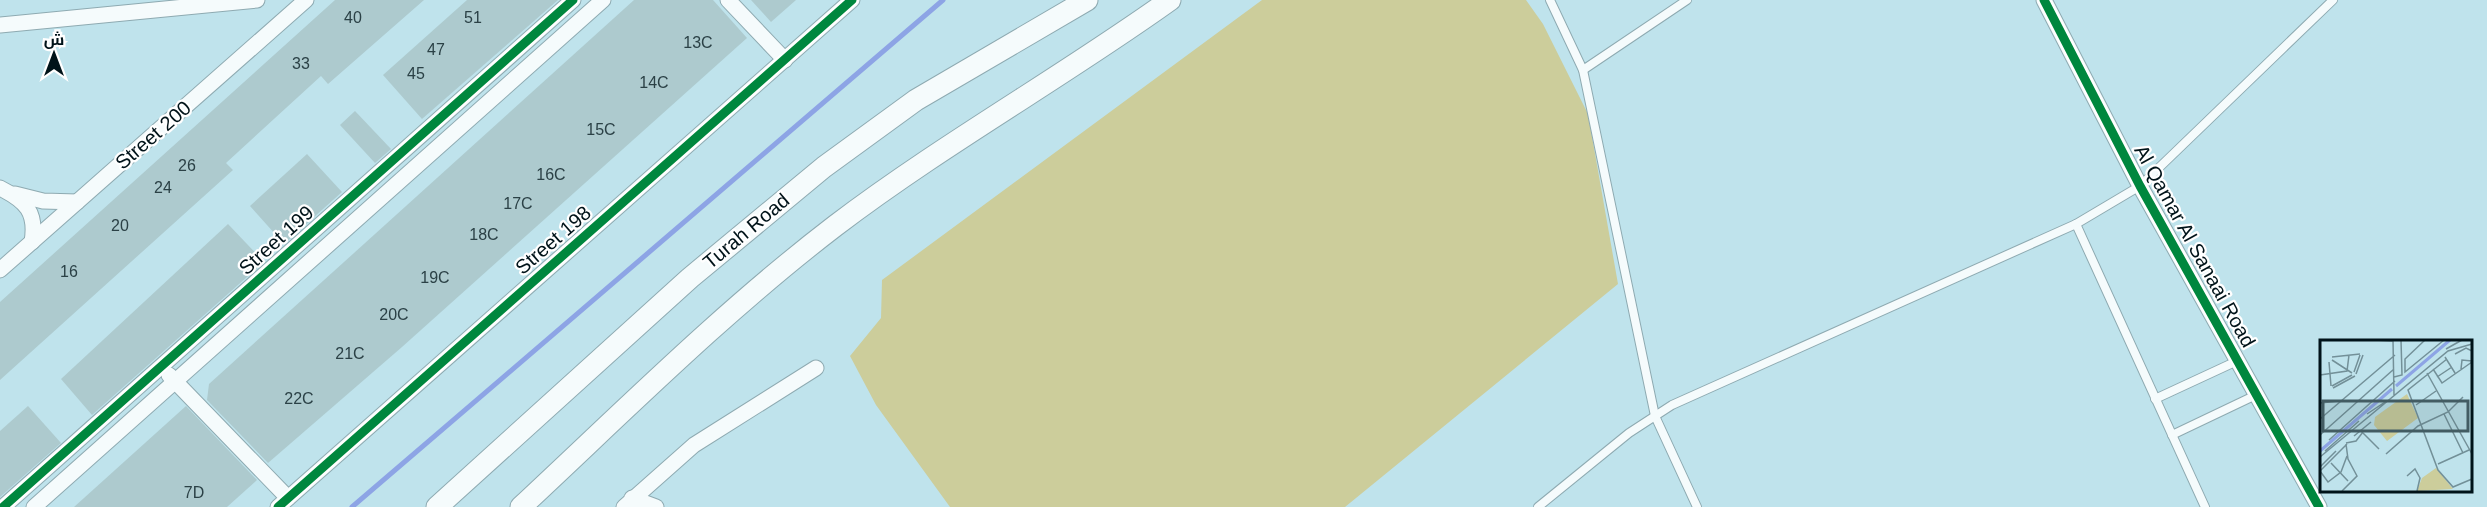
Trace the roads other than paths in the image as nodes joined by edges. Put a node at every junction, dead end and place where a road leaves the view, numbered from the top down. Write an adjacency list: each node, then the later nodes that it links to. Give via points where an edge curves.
1 (257, 0): 13 (street)
2 (306, 0): 19 (street, Street 200)
3 (573, 0): 24 (street, Street 199)
4 (603, 0): 26 (street, Street 199)
5 (728, 0): 15 (street)
6 (852, 0): 15 (street, Street 198)
7 (1088, 0): 35 (main road, Turah Road, via 916,100 824,166 690,278)
8 (1170, 0): 36 (main road, via 938,153 836,226 735,307)
9 (1550, 0): 16 (lane)
10 (1687, 0): 16 (lane)
11 (2044, 0): 17 (street, Al Qamar Al Sanaai Road)
12 (2332, 0): 17 (lane)
13 (169, 4): 14 (street)
14 (0, 25)
15 (785, 60): 31 (street, Street 198)
16 (1583, 70): 29 (lane)
17 (2140, 186): 20 (lane); 23 (street, Al Qamar Al Sanaai Road)
18 (5, 190): 19 (street, via 43,201); 21 (street, via 22,201 31,213)
19 (77, 202): 21 (street, Street 200)
20 (2076, 224): 28 (lane); 29 (lane)
21 (32, 242): 22 (street, Street 200)
22 (0, 270)
23 (2238, 361): 27 (street, Al Qamar Al Sanaai Road); 28 (lane)
24 (161, 367): 26 (street); 33 (street, Street 199)
25 (816, 368): 32 (street, via 694,445)
26 (175, 382): 31 (street); 34 (street, Street 199)
27 (2256, 395): 30 (lane); 41 (street, Al Qamar Al Sanaai Road)
28 (2156, 399): 30 (lane)
29 (1655, 416): 38 (lane); 39 (lane)
30 (2172, 435): 40 (lane)
31 (283, 503)
32 (628, 503): 37 (street)
33 (3, 507)
34 (34, 507)
35 (437, 507)
36 (521, 507)
37 (656, 507)
38 (1538, 507)
39 (1697, 507)
40 (2205, 507)
41 (2319, 507)

